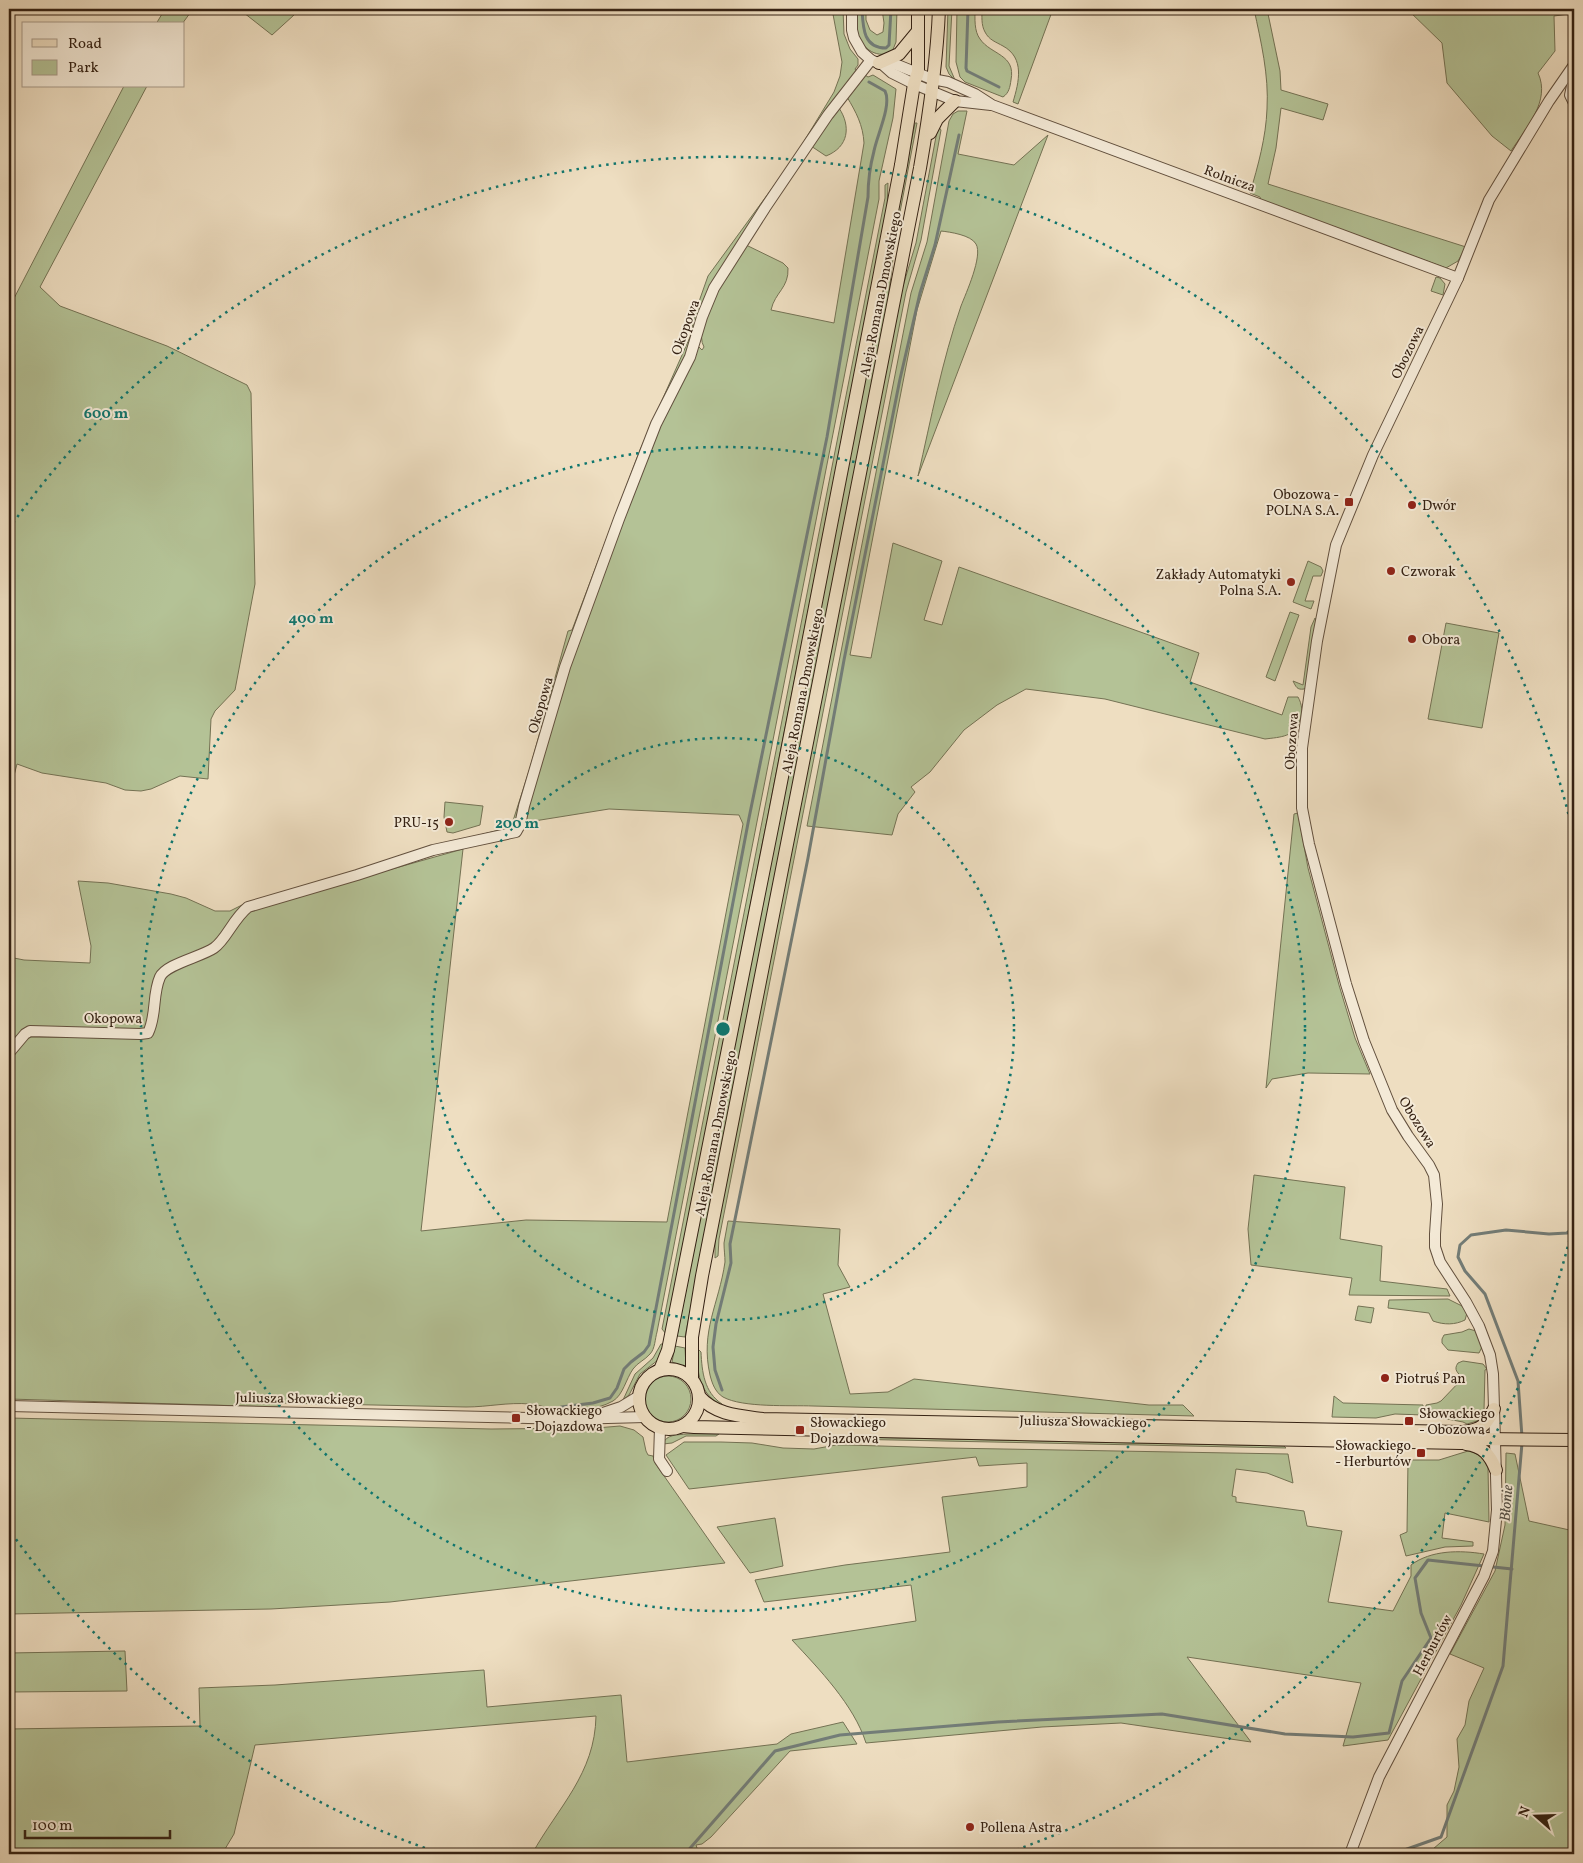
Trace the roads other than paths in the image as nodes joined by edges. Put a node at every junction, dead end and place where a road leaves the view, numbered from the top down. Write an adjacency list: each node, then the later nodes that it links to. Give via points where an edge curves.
1 (852, 9): 5 (street, via 854,38 862,52)
2 (918, 9): 4 (main road, Aleja Romana Dmowskiego)
3 (939, 9): 8 (main road, Aleja Romana Dmowskiego)
4 (918, 31): 5 (main road, via 899,54); 7 (main road, Aleja Romana Dmowskiego)
5 (878, 63): 7 (street, Rolnicza, via 895,64); 14 (street, Okopowa, via 828,115 714,288 690,358 639,465 574,642 516,832 433,850 248,907 238,915 215,948 161,974 148,1033 30,1030)
6 (1573, 71): 10 (street, via 1570,95); 13 (street, Obozowa, via 1548,102 1489,200)
7 (916, 78): 8 (street, Rolnicza); 15 (main road, Aleja Romana Dmowskiego, via 902,165 774,818 668,1350)
8 (932, 85): 9 (street, Rolnicza); 11 (street, Rolnicza, via 961,87); 12 (main road, Aleja Romana Dmowskiego)
9 (955, 101): 11 (street, Rolnicza); 12 (main road, via 937,118)
10 (1574, 103)
11 (992, 105): 13 (street, Rolnicza)
12 (923, 149): 16 (main road, Aleja Romana Dmowskiego, via 702,1276 692,1337)
13 (1458, 278): 20 (street, Obozowa, via 1373,455 1336,545 1317,641 1302,748 1302,808 1346,984 1364,1042 1392,1110 1434,1175 1436,1247 1440,1262 1485,1339 1493,1374)
14 (9, 1052)
15 (660, 1370): 16 (main road, via 678,1370); 17 (main road, via 646,1379)
16 (692, 1379): 18 (main road)
17 (638, 1396): 21 (main road); 22 (street, Juliusza Słowackiego, via 621,1407)
18 (699, 1396): 23 (main road, via 696,1414); 25 (main road, Juliusza Słowackiego, via 714,1409 763,1419)
19 (9, 1406): 22 (street, Juliusza Słowackiego)
20 (1494, 1409): 25 (main road, via 1481,1427); 26 (street, Obozowa)
21 (644, 1417): 22 (street, Juliusza Słowackiego); 24 (main road)
22 (588, 1418)
23 (684, 1426): 24 (main road, via 668,1430); 25 (main road, Juliusza Słowackiego, via 959,1434)
24 (660, 1428): 29 (street, via 659,1458)
25 (1461, 1438): 26 (main road, Juliusza Słowackiego); 28 (main road, via 1484,1450)
26 (1495, 1439): 27 (main road, Juliusza Słowackiego); 28 (street, Herburtów)
27 (1574, 1440)
28 (1496, 1470): 30 (street, Herburtów, via 1496,1534 1488,1564 1379,1777)
29 (666, 1471)
30 (1350, 1854)

